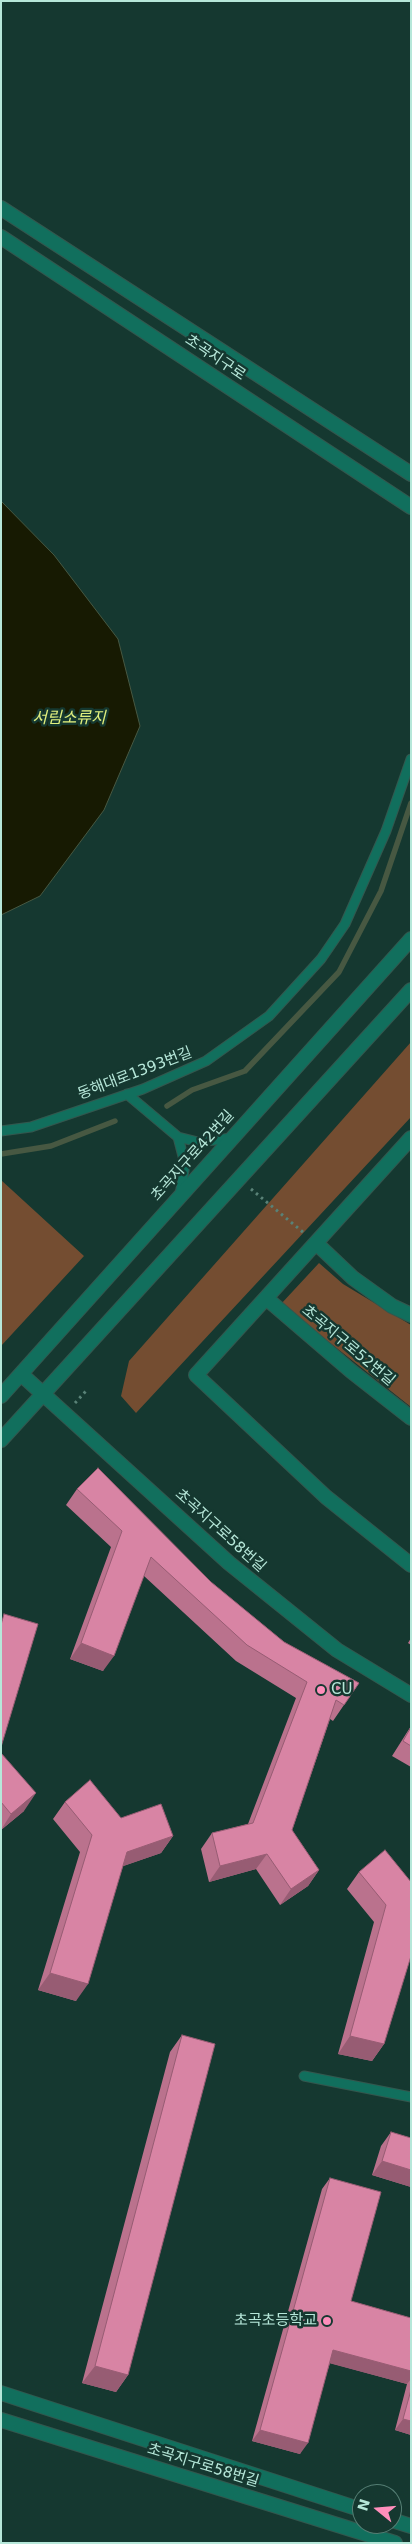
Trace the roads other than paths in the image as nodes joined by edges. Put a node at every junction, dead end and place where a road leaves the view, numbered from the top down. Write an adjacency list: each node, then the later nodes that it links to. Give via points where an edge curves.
1 (1, 208): 3 (street, 초곡지구로)
2 (1, 236): 4 (street, 초곡지구로)
3 (411, 474)
4 (411, 507)
5 (411, 759): 8 (lane, 동해대로1393번길, via 386,830 352,909 321,960 269,1016 206,1061)
6 (411, 939): 11 (street, 초곡지구로42번길)
7 (411, 990): 18 (street)
8 (127, 1094): 9 (lane, 동해대로1393번길, via 31,1127); 10 (lane)
9 (1, 1131)
10 (178, 1137): 11 (lane, via 198,1142); 13 (lane, via 185,1164)
11 (232, 1138): 13 (street, 초곡지구로42번길)
12 (411, 1139): 14 (street)
13 (180, 1196): 17 (street, 초곡지구로42번길)
14 (316, 1242): 15 (street); 16 (street, via 354,1278 392,1306)
15 (266, 1298): 20 (street, 초곡지구로52번길); 22 (street, via 196,1375 326,1498)
16 (411, 1315)
17 (21, 1374): 18 (street, 초곡지구로58번길); 19 (street, 초곡지구로42번길)
18 (43, 1394): 21 (street); 23 (street, 초곡지구로58번길, via 229,1563 337,1650)
19 (1, 1396)
20 (411, 1418)
21 (1, 1440)
22 (411, 1565)
23 (411, 1695)
24 (304, 2076): 25 (lane)
25 (411, 2097)
26 (1, 2393): 28 (street, 초곡지구로58번길)
27 (1, 2420): 29 (street, 초곡지구로58번길)
28 (352, 2507)
29 (395, 2543)

